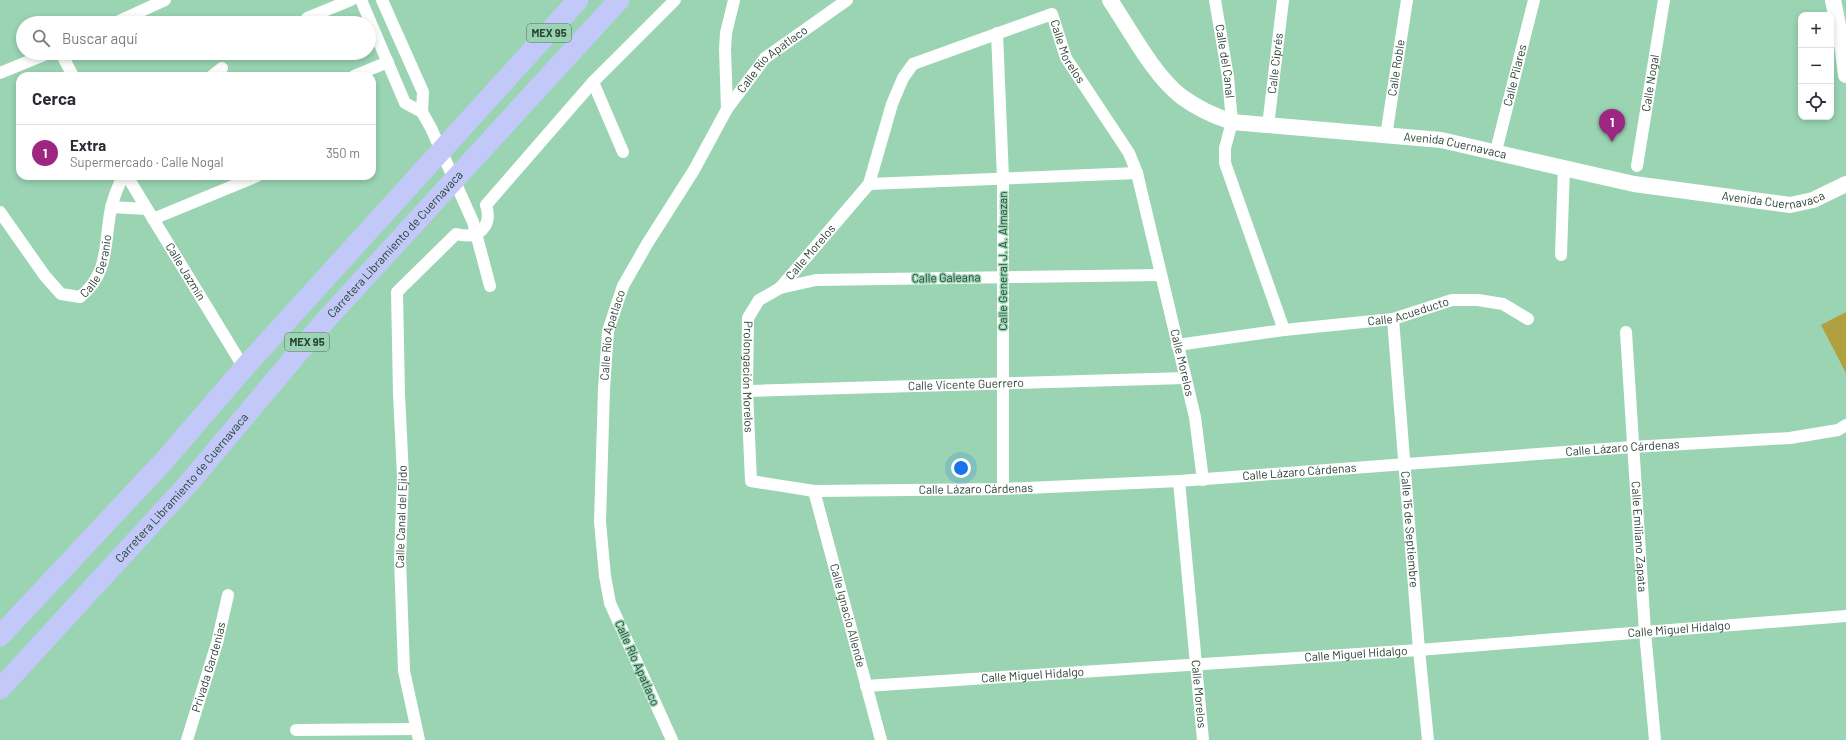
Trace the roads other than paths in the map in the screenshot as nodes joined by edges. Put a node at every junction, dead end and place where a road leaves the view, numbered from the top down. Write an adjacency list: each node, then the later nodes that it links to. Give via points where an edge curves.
1 (165, 0): 17 (street)
2 (351, 0): 18 (street)
3 (361, 0): 19 (street)
4 (382, 0): 33 (street, via 423,92)
5 (578, 0): 62 (highway, MEX 95)
6 (619, 0): 81 (highway, Carretera Libramiento de Cuernavaca / MEX 95, via 329,316 188,484)
7 (675, 0): 31 (street)
8 (734, 0): 32 (street, via 726,33)
9 (847, 0): 32 (street, Calle Río Apatlaco, via 765,58)
10 (1110, 0): 34 (main road, Avenida Cuernavaca, via 1157,71 1181,97 1213,115)
11 (1215, 0): 34 (street, Calle del Canal, via 1228,76)
12 (1283, 0): 35 (street, Calle Ciprés)
13 (1407, 0): 36 (street, Calle Roble)
14 (1534, 0): 37 (street, Calle Pilares)
15 (1664, 0): 39 (street, Calle Nogal)
16 (1833, 0): 30 (main road)
17 (130, 16)
18 (312, 16)
19 (368, 16)
20 (998, 33): 41 (street, Calle Morelos, via 1052,14 1066,58 1129,153); 42 (street, Calle General J. A. Almazan); 46 (street, Calle Morelos, via 913,64 903,78 892,104)
21 (376, 34): 24 (street)
22 (32, 60): 29 (street)
23 (65, 60): 26 (street)
24 (388, 62): 28 (street); 33 (street, via 405,103)
25 (222, 68): 27 (street)
26 (71, 72)
27 (217, 72)
28 (364, 72)
29 (0, 73)
30 (1846, 75)
31 (593, 82): 38 (street); 51 (street, via 486,205 489,215 486,224)
32 (727, 109): 85 (street, Calle Río Apatlaco, via 694,170 623,286 608,331 600,522 605,576 610,603)
33 (422, 112): 51 (street, via 473,222)
34 (1232, 122): 35 (main road, Avenida Cuernavaca); 59 (street, via 1225,148 1225,163)
35 (1268, 126): 36 (main road, Avenida Cuernavaca)
36 (1386, 136): 37 (main road, Avenida Cuernavaca, via 1441,140)
37 (1496, 151): 40 (main road, Avenida Cuernavaca)
38 (623, 152)
39 (1637, 166)
40 (1564, 167): 47 (main road, Avenida Cuernavaca, via 1634,184 1790,205 1813,200); 52 (street)
41 (1137, 173): 42 (street); 53 (street, Calle Morelos)
42 (1003, 178): 46 (street); 54 (street, Calle General J. A. Almazan)
43 (121, 180): 48 (street, Calle Geranio)
44 (129, 180): 50 (street, Calle Jazmín)
45 (246, 180): 50 (street)
46 (869, 184): 56 (street, Calle Morelos)
47 (1846, 184)
48 (111, 207): 49 (street, Calle Geranio, via 102,268 97,280 80,297 61,294 45,276); 50 (street)
49 (0, 212)
50 (150, 214): 62 (street, Calle Jazmín)
51 (476, 234): 55 (street); 83 (street, Calle Canal del Ejido, via 468,237 456,234 397,292 403,476 400,559 404,671)
52 (1561, 254)
53 (1160, 275): 54 (street, Calle Galeana); 61 (street, Calle Morelos)
54 (1003, 277): 56 (street, Calle Galeana, via 816,280); 64 (street, Calle General J. A. Almazan)
55 (490, 286)
56 (780, 288): 65 (street, Prolongación Morelos, via 759,300 748,318)
57 (1393, 319): 58 (street, Calle Acueducto, via 1452,300 1478,300 1503,304); 59 (street, Calle Acueducto); 68 (street, Calle 15 de Septiembre)
58 (1528, 319)
59 (1284, 330): 61 (street, Calle Acueducto)
60 (1626, 332): 67 (street, Calle Emiliano Zapata)
61 (1178, 345): 63 (street, Calle Morelos)
62 (244, 368): 77 (highway, MEX 95, via 163,462)
63 (1185, 378): 64 (street, Calle Vicente Guerrero); 69 (street, Calle Morelos, via 1195,417)
64 (1003, 383): 65 (street, Calle Vicente Guerrero); 72 (street, Calle General J. A. Almazan)
65 (747, 391): 70 (street, Prolongación Morelos)
66 (1846, 425): 67 (street, Calle Lázaro Cárdenas, via 1838,430 1790,438)
67 (1632, 447): 68 (street, Calle Lázaro Cárdenas); 76 (street, Calle Emiliano Zapata)
68 (1405, 465): 69 (street, Calle Lázaro Cárdenas); 78 (street, Calle 15 de Septiembre)
69 (1203, 480): 71 (street, Calle Lázaro Cárdenas)
70 (751, 481): 73 (street, Calle Lázaro Cárdenas)
71 (1179, 482): 72 (street, Calle Lázaro Cárdenas); 79 (street, Calle Morelos)
72 (1003, 489): 73 (street, Calle Lázaro Cárdenas)
73 (814, 491): 80 (street, Calle Ignacio Allende)
74 (228, 595): 84 (street, Privada Gardenias, via 217,643)
75 (1846, 616): 76 (street, Calle Miguel Hidalgo)
76 (1645, 632): 78 (street, Calle Miguel Hidalgo); 89 (street, Calle Emiliano Zapata)
77 (0, 636)
78 (1419, 650): 79 (street, Calle Miguel Hidalgo); 88 (street, Calle 15 de Septiembre)
79 (1197, 665): 80 (street, Calle Miguel Hidalgo); 87 (street, Calle Morelos)
80 (866, 686): 86 (street, Calle Ignacio Allende)
81 (0, 689)
82 (296, 730): 83 (street)
83 (417, 734)
84 (187, 740)
85 (672, 740)
86 (882, 740)
87 (1203, 740)
88 (1428, 740)
89 (1655, 740)

